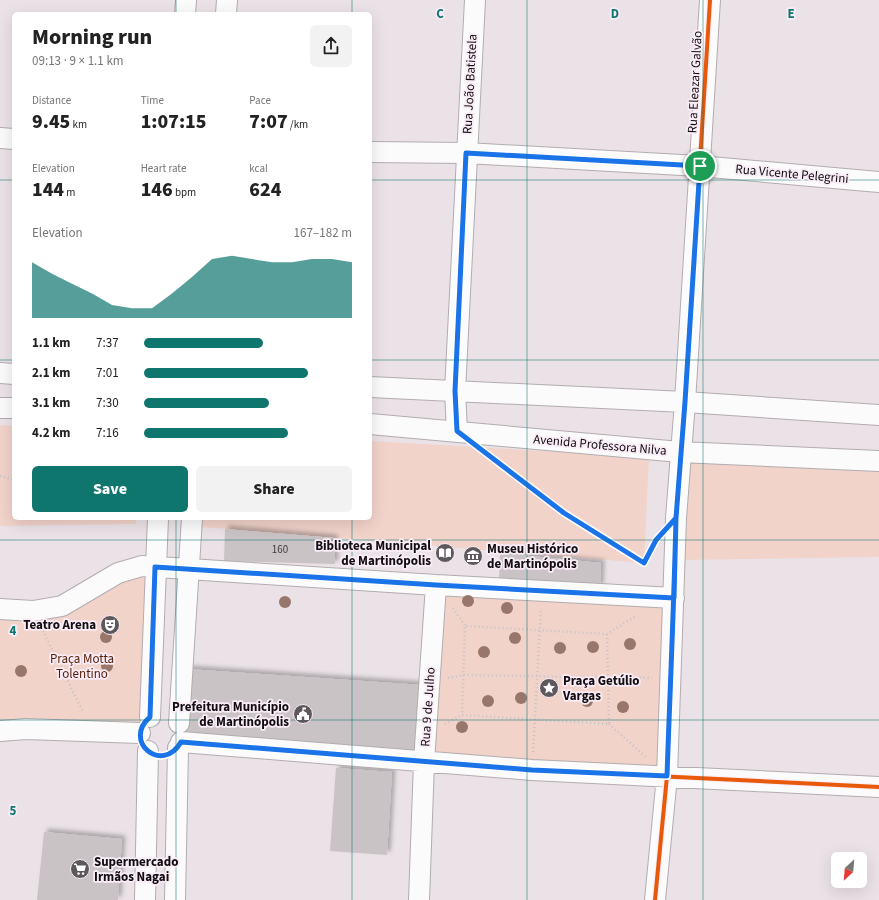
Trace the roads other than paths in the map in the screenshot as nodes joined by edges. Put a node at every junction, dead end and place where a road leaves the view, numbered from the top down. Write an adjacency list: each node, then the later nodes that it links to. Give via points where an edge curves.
1 (186, 0): 5 (street)
2 (227, 0): 6 (street)
3 (475, 0): 10 (street, Rua João Batistela)
4 (710, 0): 11 (street, Rua Eleazar Galvão)
5 (185, 12)
6 (226, 12)
7 (0, 138): 8 (street)
8 (12, 139)
9 (372, 152): 10 (street, Rua Vicente Pelegrini)
10 (466, 153): 11 (street, Rua Vicente Pelegrini); 16 (street, Rua João Batistela)
11 (700, 166): 12 (street, Rua Vicente Pelegrini); 17 (street, Rua Eleazar Galvão)
12 (879, 182)
13 (0, 373): 14 (street)
14 (12, 374)
15 (372, 386): 16 (street)
16 (455, 391): 17 (street); 22 (street, Rua João Batistela)
17 (685, 402): 20 (street); 23 (street, Rua Eleazar Galvão)
18 (0, 408): 19 (street)
19 (12, 408)
20 (879, 415)
21 (372, 424): 22 (street, Avenida Professora Nilva)
22 (457, 431): 23 (street, Avenida Professora Nilva)
23 (680, 452): 24 (street, Avenida Professora Nilva); 30 (street, Rua Eleazar Galvão)
24 (879, 461)
25 (158, 520): 27 (street)
26 (192, 520): 28 (street)
27 (155, 567): 28 (street); 31 (street, via 142,566 118,573 62,606 33,611); 32 (street)
28 (190, 569): 29 (street); 34 (street)
29 (436, 585): 30 (street); 36 (street, Rua 9 de Julho)
30 (674, 598): 37 (street, Rua Eleazar Galvão)
31 (0, 609)
32 (145, 725): 33 (street, via 92,731); 34 (street, via 163,713 169,715); 35 (street, via 143,746)
33 (0, 731)
34 (179, 738): 35 (street, via 166,755 160,756); 36 (street); 40 (street)
35 (148, 751): 39 (street)
36 (424, 762): 37 (street); 41 (street, Rua 9 de Julho)
37 (667, 776): 38 (street); 42 (street, Rua Eleazar Galvão)
38 (879, 787)
39 (145, 900)
40 (176, 900)
41 (419, 900)
42 (655, 900)

